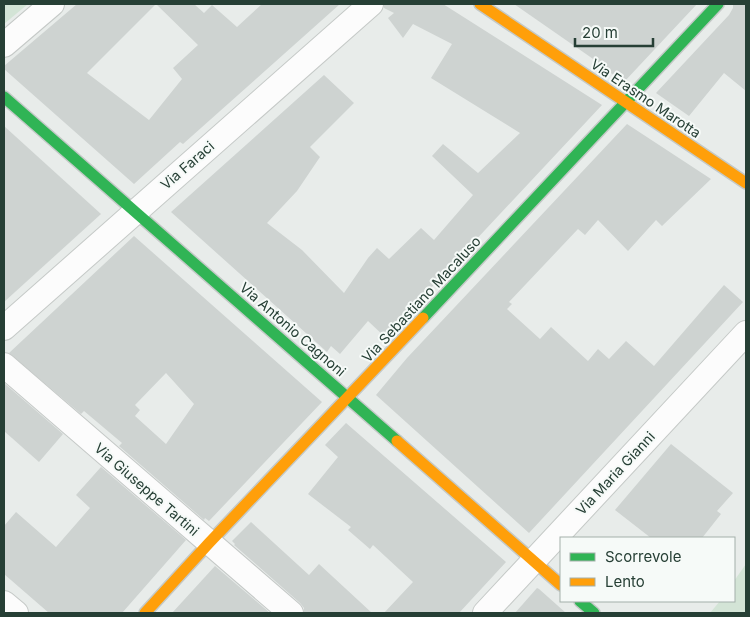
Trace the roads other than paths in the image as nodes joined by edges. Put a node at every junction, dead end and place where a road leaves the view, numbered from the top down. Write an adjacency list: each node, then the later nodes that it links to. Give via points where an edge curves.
1 (52, 4): 5 (street)
2 (371, 4): 9 (street, Via Faraci)
3 (480, 4): 7 (main road, Via Erasmo Marotta)
4 (718, 4): 7 (main road, Via Sebastiano Macaluso)
5 (4, 45)
6 (4, 97): 9 (main road, Via Antonio Cagnoni)
7 (626, 103): 8 (main road, Via Erasmo Marotta); 13 (main road, Via Sebastiano Macaluso)
8 (746, 183)
9 (135, 211): 10 (street, Via Faraci); 13 (main road, Via Antonio Cagnoni)
10 (4, 328)
11 (746, 334): 15 (street, Via Maria Gianni)
12 (4, 365): 14 (street, Via Giuseppe Tartini)
13 (348, 398): 14 (main road, Via Sebastiano Macaluso); 15 (main road, Via Antonio Cagnoni)
14 (209, 543): 20 (main road, Via Sebastiano Macaluso); 21 (street, Via Giuseppe Tartini)
15 (534, 560): 16 (main road, Via Antonio Cagnoni); 22 (street, Via Maria Gianni)
16 (560, 584)
17 (581, 602): 23 (main road)
18 (4, 603): 19 (street)
19 (16, 613)
20 (145, 613)
21 (291, 613)
22 (485, 613)
23 (594, 613)

